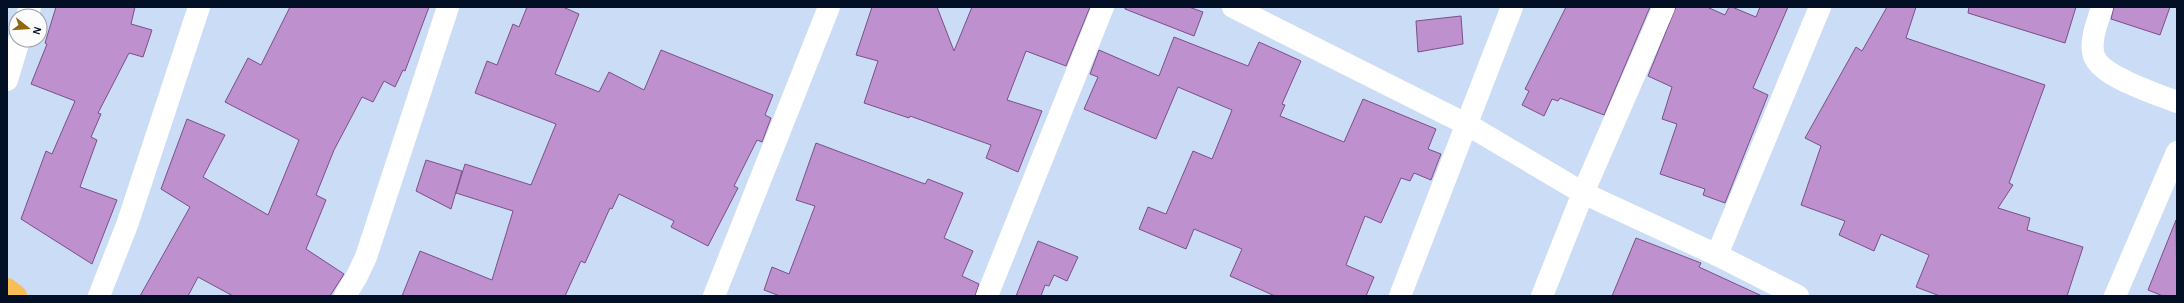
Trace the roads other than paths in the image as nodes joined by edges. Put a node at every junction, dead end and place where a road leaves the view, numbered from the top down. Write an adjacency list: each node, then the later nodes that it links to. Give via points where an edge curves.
1 (199, 7): 19 (street, via 127,225)
2 (448, 7): 20 (street, via 366,257)
3 (829, 7): 21 (street)
4 (1103, 7): 22 (street)
5 (1233, 7): 13 (street)
6 (1512, 7): 13 (street)
7 (1664, 7): 15 (street)
8 (1820, 7): 16 (street)
9 (2102, 7): 12 (street, via 2093,40 2094,56 2106,72)
10 (17, 48): 11 (street)
11 (7, 80)
12 (2177, 102)
13 (1468, 126): 15 (street); 23 (street)
14 (2177, 152): 26 (street)
15 (1583, 193): 16 (street); 24 (street)
16 (1717, 255): 25 (street)
17 (7, 289): 18 (highway)
18 (16, 296)
19 (99, 296)
20 (345, 296)
21 (714, 296)
22 (987, 296)
23 (1400, 296)
24 (1542, 296)
25 (1798, 296)
26 (2115, 296)

